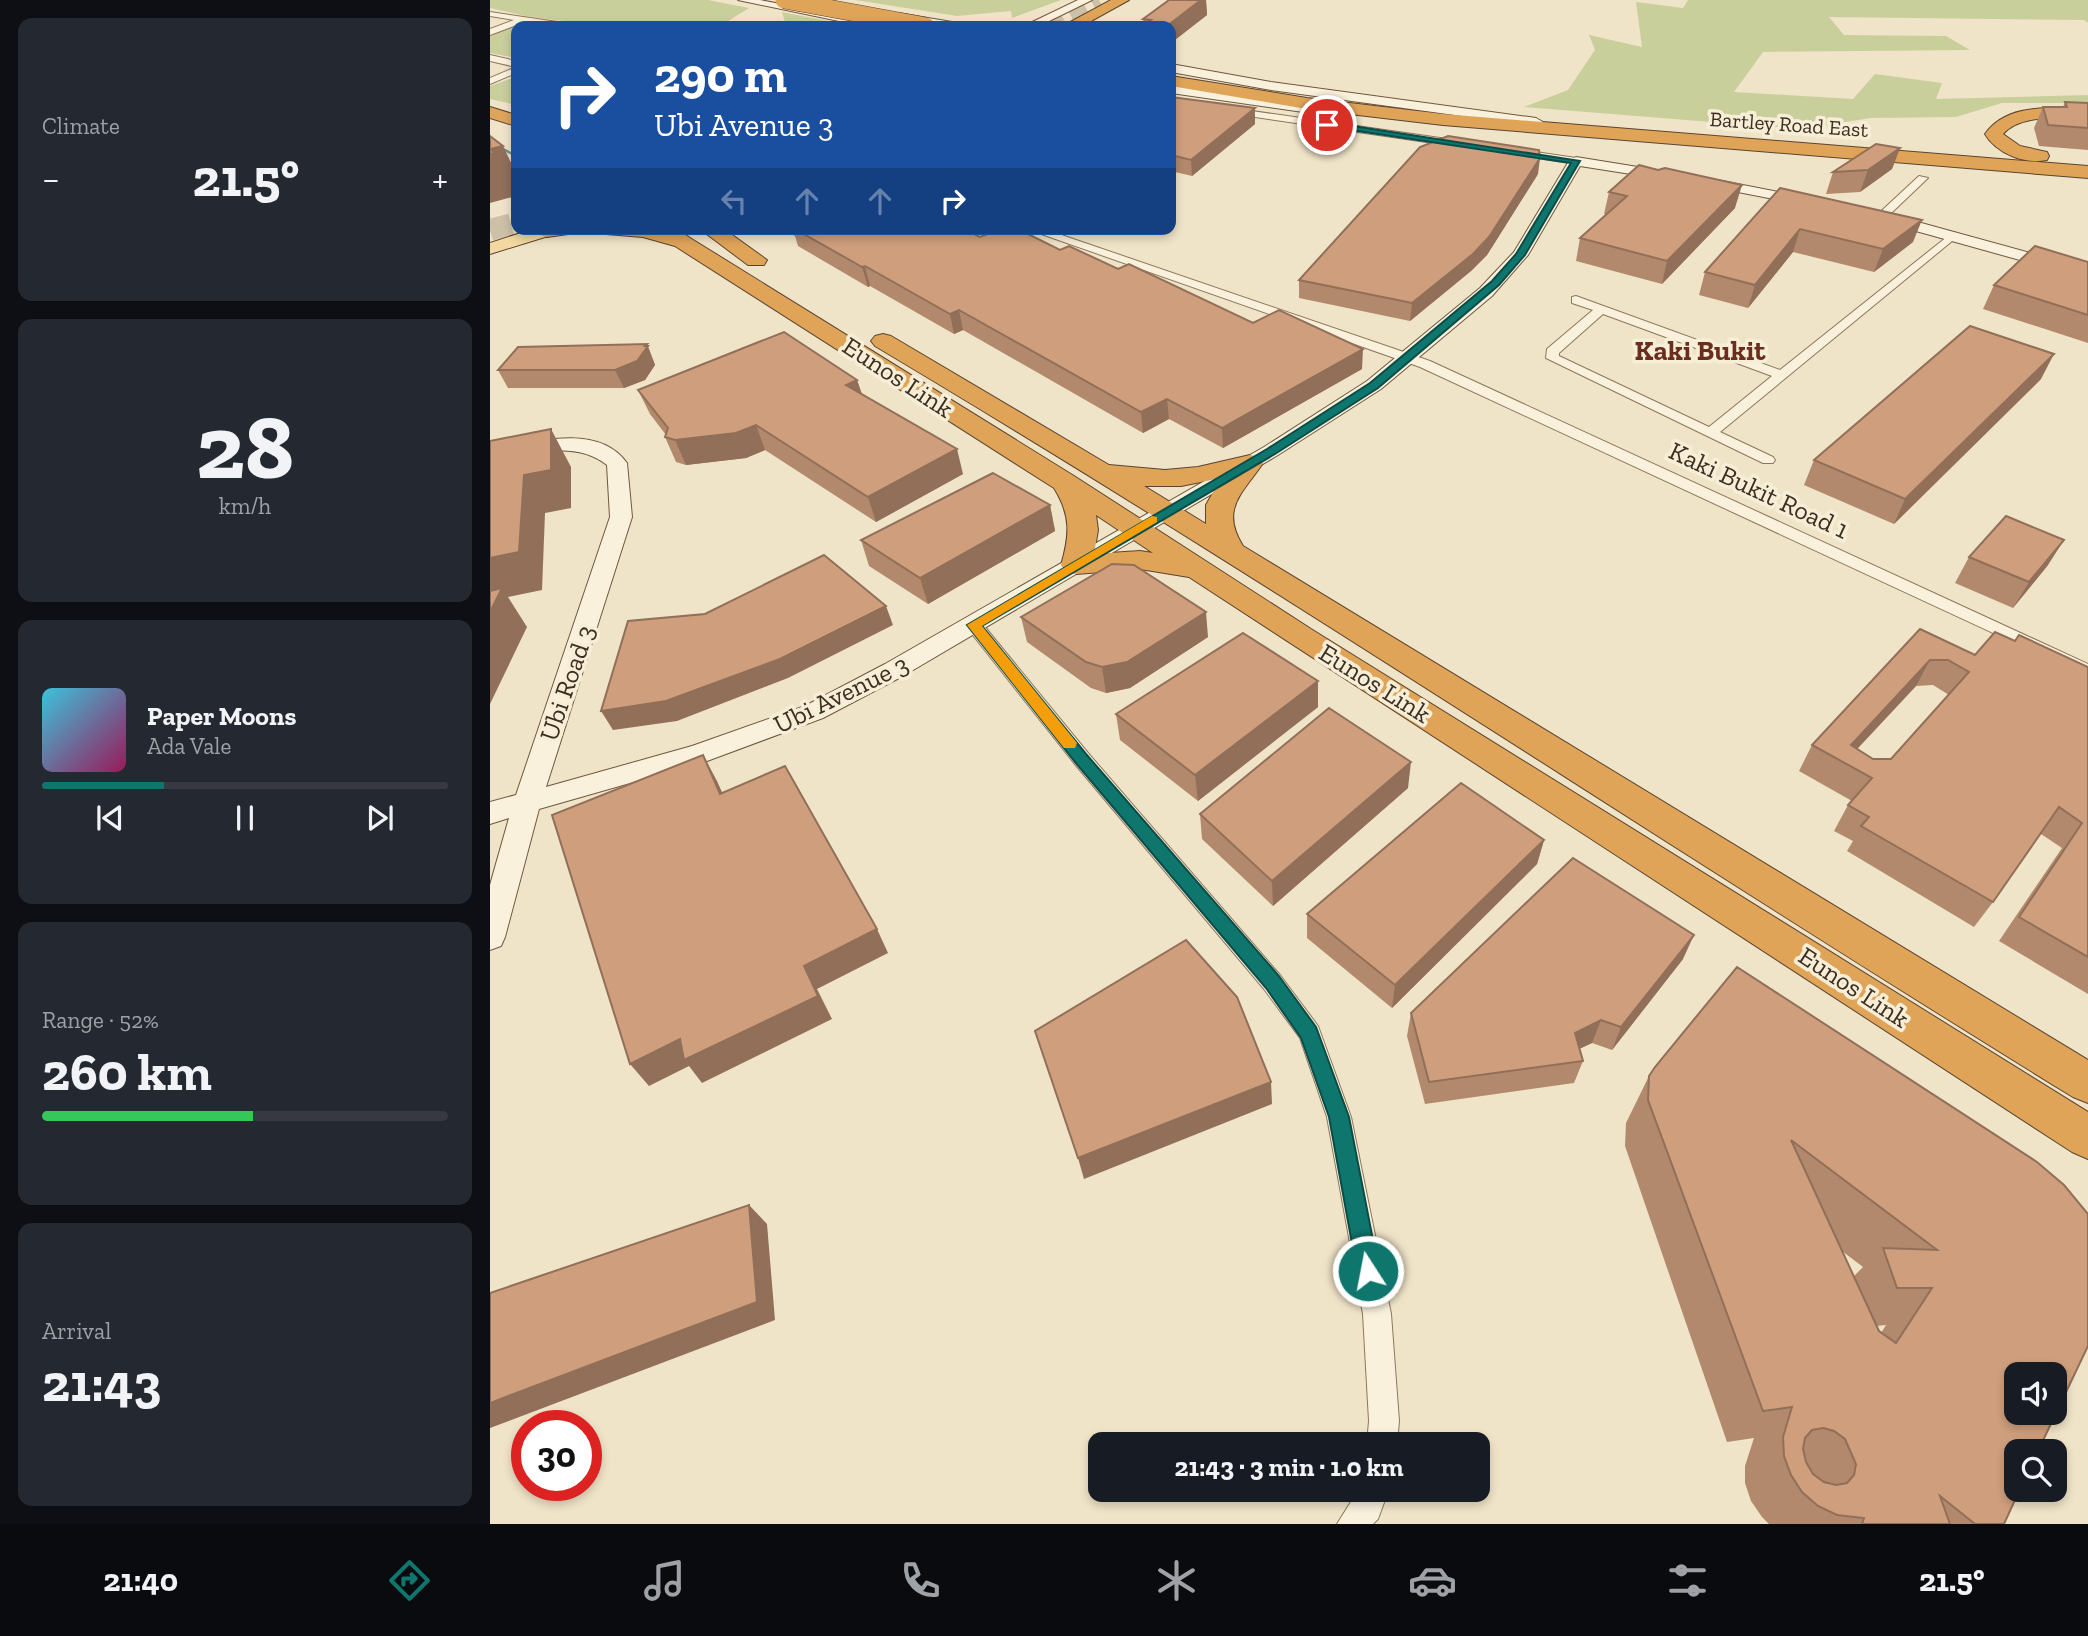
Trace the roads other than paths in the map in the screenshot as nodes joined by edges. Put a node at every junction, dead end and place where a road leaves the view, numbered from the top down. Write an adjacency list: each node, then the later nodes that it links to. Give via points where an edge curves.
1 (743, 0): 8 (street)
2 (759, 0): 13 (highway, bridge)
3 (796, 0): 8 (street)
4 (807, 0): 15 (street)
5 (1087, 0): 16 (street)
6 (1113, 0): 16 (street)
7 (1122, 0): 17 (highway)
8 (782, 4): 12 (street); 14 (highway, bridge)
9 (490, 14): 10 (street)
10 (523, 20): 11 (street)
11 (531, 21)
12 (856, 21)
13 (866, 21)
14 (893, 21)
15 (929, 21)
16 (1056, 21)
17 (1084, 21)
18 (511, 24): 19 (street)
19 (490, 32)
20 (490, 58): 21 (street)
21 (511, 63)
22 (1176, 69): 33 (street, Bartley Road East)
23 (511, 72): 25 (street)
24 (1176, 76): 28 (highway)
25 (490, 81)
26 (1176, 82): 28 (highway)
27 (1176, 90): 35 (street, Bartley Road East, via 1388,119)
28 (1321, 103): 33 (highway, Bartley Road East); 35 (highway, Bartley Road East)
29 (1219, 109): 37 (street)
30 (2088, 111): 39 (highway, via 2003,114 1958,149); 43 (highway, via 2019,117 2004,122 1994,134 2013,150)
31 (490, 112): 32 (highway)
32 (511, 119)
33 (1536, 122): 39 (highway, Bartley Road East)
34 (490, 125): 36 (highway)
35 (1486, 126): 38 (highway, Bartley Road East)
36 (511, 132)
37 (1477, 147)
38 (1823, 149): 42 (highway, Bartley Road East); 44 (highway, via 1910,164)
39 (1925, 149): 43 (highway, Bartley Road East)
40 (1501, 150): 41 (street)
41 (1576, 161): 46 (street); 63 (street, Ubi Avenue 3, via 1520,255 1486,292)
42 (2016, 166): 43 (highway, Bartley Road East); 44 (highway, via 1952,165)
43 (2086, 166)
44 (1923, 178): 45 (street)
45 (1898, 202): 47 (street); 49 (street)
46 (1827, 206)
47 (1875, 216): 49 (street)
48 (511, 225): 51 (main road)
49 (1919, 226): 55 (street)
50 (511, 230): 51 (main road)
51 (490, 234)
52 (539, 235): 57 (main road)
53 (719, 235): 59 (highway)
54 (1049, 235): 63 (street, Kaki Bukit Road 1)
55 (1953, 235): 58 (street); 64 (street)
56 (672, 236): 70 (highway, Eunos Link)
57 (490, 249)
58 (2088, 274)
59 (779, 275)
60 (810, 295): 69 (highway, Eunos Link)
61 (1576, 300): 62 (street)
62 (1602, 309): 64 (street); 65 (street, via 1552,352 1553,358)
63 (1407, 358): 68 (street, Ubi Avenue 3, via 1341,409); 76 (street, Kaki Bukit Road 1)
64 (1782, 375): 65 (street)
65 (1711, 432): 67 (street)
66 (490, 458): 77 (street, Ubi Road 3, via 547,447 586,446 609,454 617,463 621,517)
67 (1768, 460)
68 (1250, 464): 69 (highway, via 1177,480 1132,478); 71 (street, Ubi Avenue 3); 74 (highway, via 1228,486 1219,513)
69 (1090, 466): 71 (highway, Eunos Link)
70 (1064, 482): 72 (highway, Eunos Link); 73 (highway, via 1083,509 1083,539)
71 (1165, 513): 72 (street, Ubi Avenue 3); 74 (highway, Eunos Link)
72 (1136, 529): 73 (street, Ubi Avenue 3); 74 (highway, Eunos Link)
73 (1076, 565): 74 (highway, via 1140,560); 75 (street, Ubi Avenue 3)
74 (1221, 566): 80 (highway, Eunos Link, via 1512,725); 81 (highway, Eunos Link)
75 (974, 625): 77 (street, Ubi Avenue 3, via 859,690 773,728); 82 (street, via 1310,1033 1339,1117 1377,1314)
76 (2088, 671)
77 (527, 803): 78 (street, Ubi Avenue 3); 79 (street, Ubi Road 3)
78 (490, 813)
79 (490, 937)
80 (2088, 1083)
81 (2088, 1137)
82 (1382, 1432)
83 (1369, 1502): 84 (street)
84 (1352, 1524)

